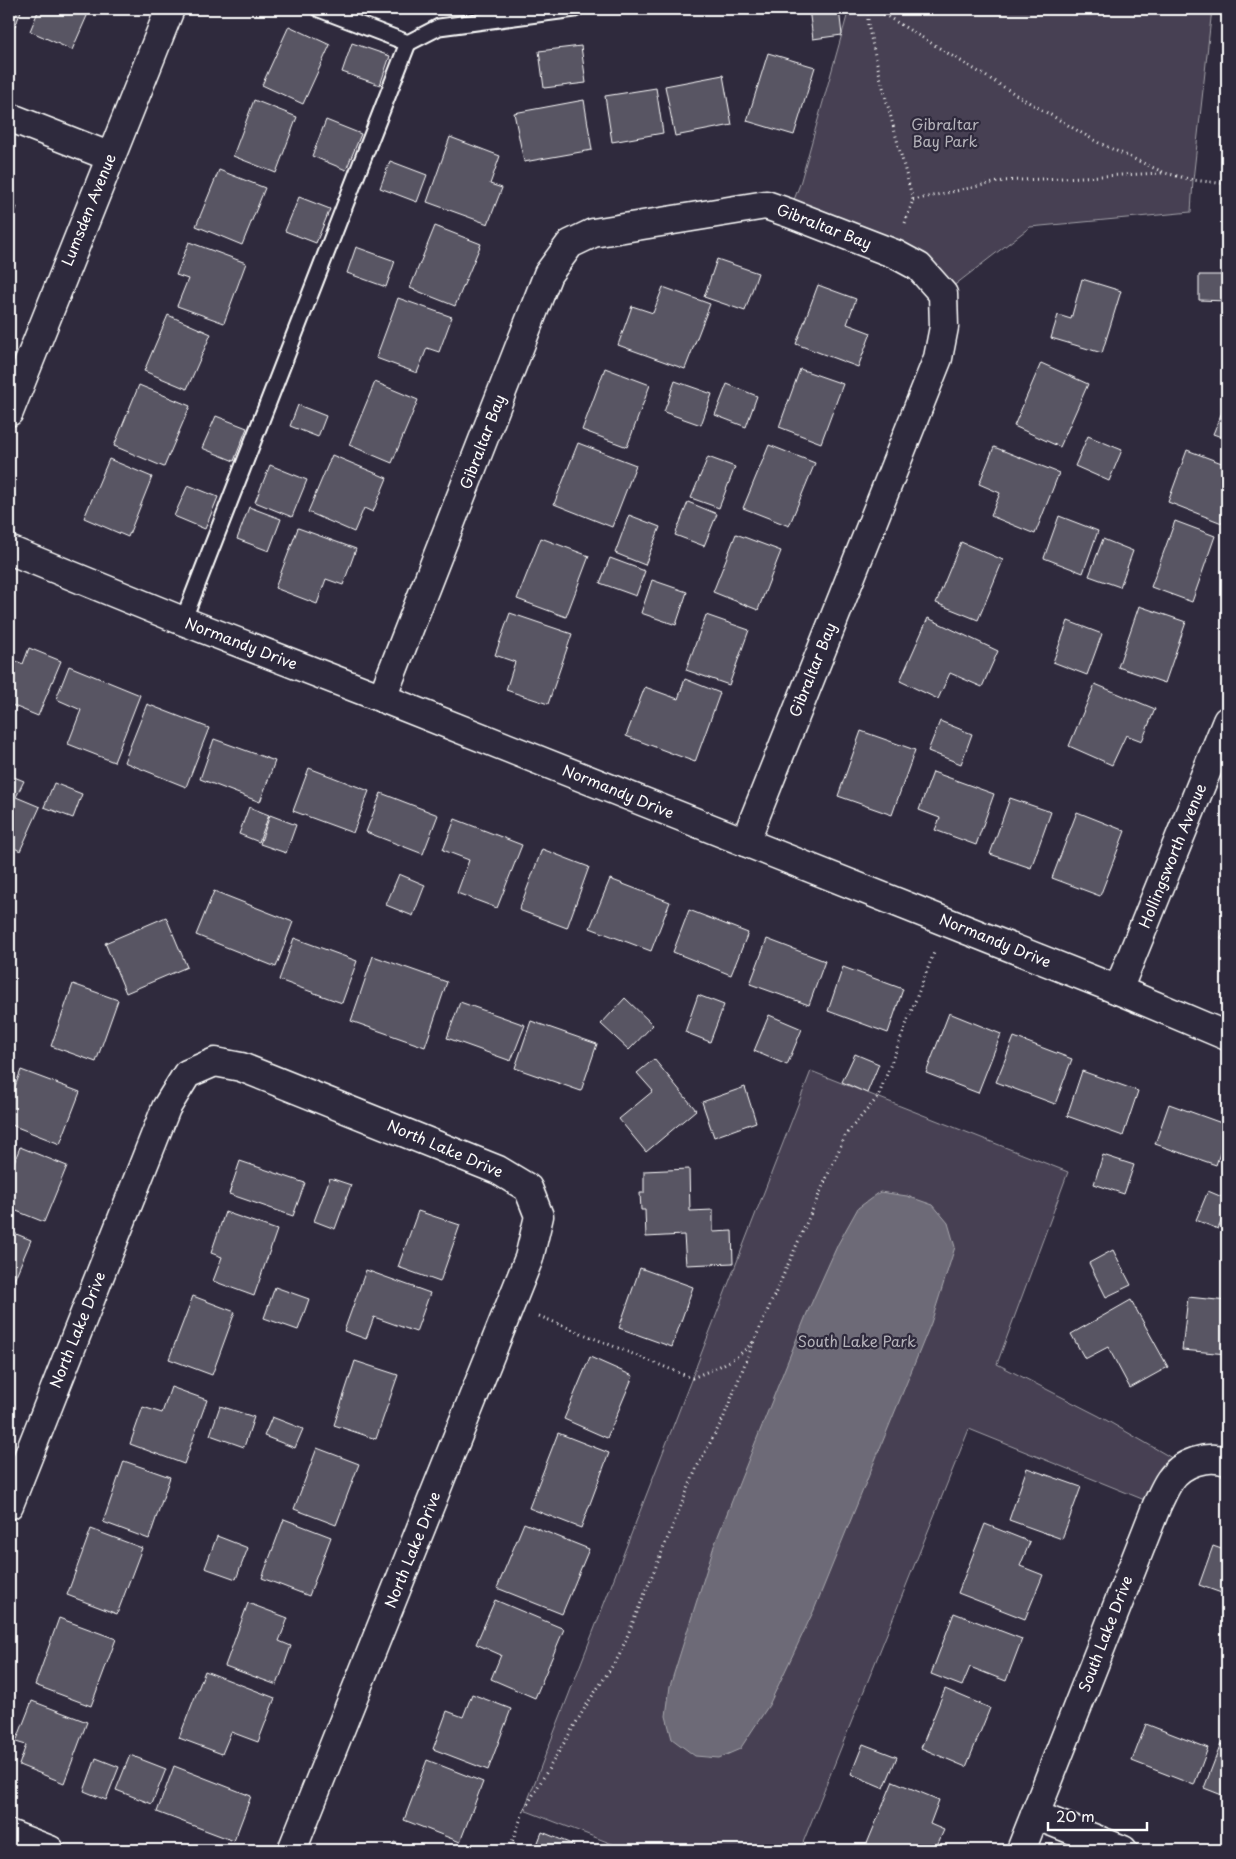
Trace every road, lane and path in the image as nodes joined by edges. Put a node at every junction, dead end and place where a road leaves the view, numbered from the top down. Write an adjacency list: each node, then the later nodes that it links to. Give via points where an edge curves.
1 (170, 9): 8 (street, Lumsden Avenue)
2 (319, 9): 6 (lane)
3 (575, 9): 6 (lane, via 439,27)
4 (868, 9): 11 (path, via 868,25 880,76)
5 (875, 9): 9 (path, via 1090,138)
6 (408, 43): 15 (lane)
7 (9, 117): 8 (street)
8 (110, 157): 13 (street, Lumsden Avenue)
9 (1165, 173): 10 (path); 11 (path, via 1003,181)
10 (1227, 184)
11 (913, 200): 12 (path)
12 (895, 254): 16 (street, Gibraltar Bay, via 766,205 593,233 570,244 548,274); 18 (street, Gibraltar Bay, via 919,266 943,294 944,327 938,358)
13 (9, 412)
14 (9, 550): 15 (street, Normandy Drive)
15 (183, 621): 16 (street, Normandy Drive)
16 (382, 698): 18 (street, Normandy Drive)
17 (1227, 721): 20 (street, Hollingsworth Avenue)
18 (745, 842): 19 (street, Normandy Drive)
19 (946, 922): 20 (street, Normandy Drive); 23 (path, via 878,1097 846,1134)
20 (1118, 990): 21 (street, Normandy Drive)
21 (1227, 1036)
22 (511, 1305): 23 (path, via 692,1378 740,1356); 25 (street, North Lake Drive, via 529,1258 539,1216 528,1188 498,1170 241,1067 215,1062 187,1074 166,1108); 29 (street, North Lake Drive)
23 (754, 1341): 30 (path, via 723,1419 697,1467 619,1656 524,1810)
24 (1227, 1461): 26 (street, South Lake Drive, via 1201,1460 1184,1465 1170,1479)
25 (9, 1506)
26 (1035, 1815): 31 (street, South Lake Drive); 32 (street)
27 (9, 1834): 28 (street)
28 (50, 1850)
29 (292, 1850)
30 (508, 1850)
31 (1021, 1850)
32 (1123, 1850)

